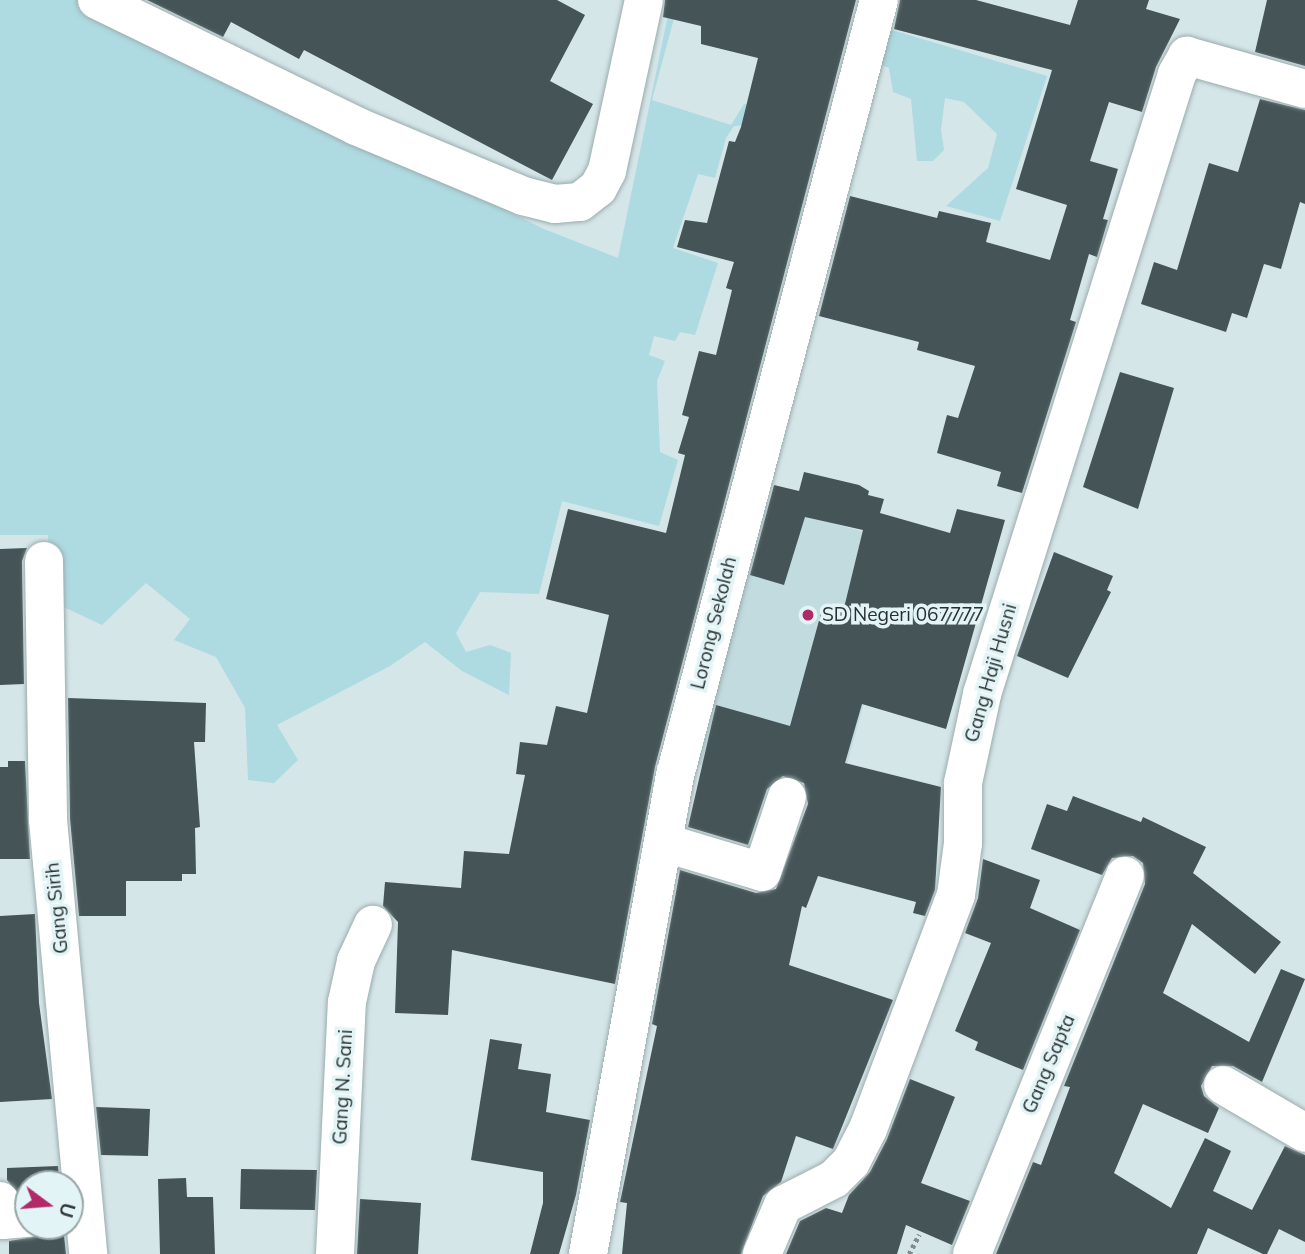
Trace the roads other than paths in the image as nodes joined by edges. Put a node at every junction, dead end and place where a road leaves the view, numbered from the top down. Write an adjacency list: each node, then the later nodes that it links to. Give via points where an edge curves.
1 (97, 0): 2 (street, via 356,126 523,196 555,204 580,201 598,188 607,171)
2 (643, 0)
3 (879, 0): 7 (street, Lorong Sekolah, via 682,747)
4 (1305, 89): 17 (street, Gang Haji Husni, via 1187,56 1177,74 982,694 963,783 964,843 956,894 868,1129 851,1162 834,1179 783,1205)
5 (44, 561): 12 (street, Gang Sirih, via 48,820)
6 (788, 797): 7 (street, via 762,872)
7 (665, 843): 16 (street, Lorong Sekolah)
8 (1125, 876): 18 (street, Gang Sapta)
9 (373, 925): 15 (street, Gang N. Sani, via 356,961 347,1002)
10 (1223, 1086): 11 (street)
11 (1305, 1133)
12 (75, 1170)
13 (0, 1200): 14 (street, via 3,1220)
14 (14, 1219)
15 (335, 1254)
16 (588, 1254)
17 (762, 1254)
18 (972, 1254)

